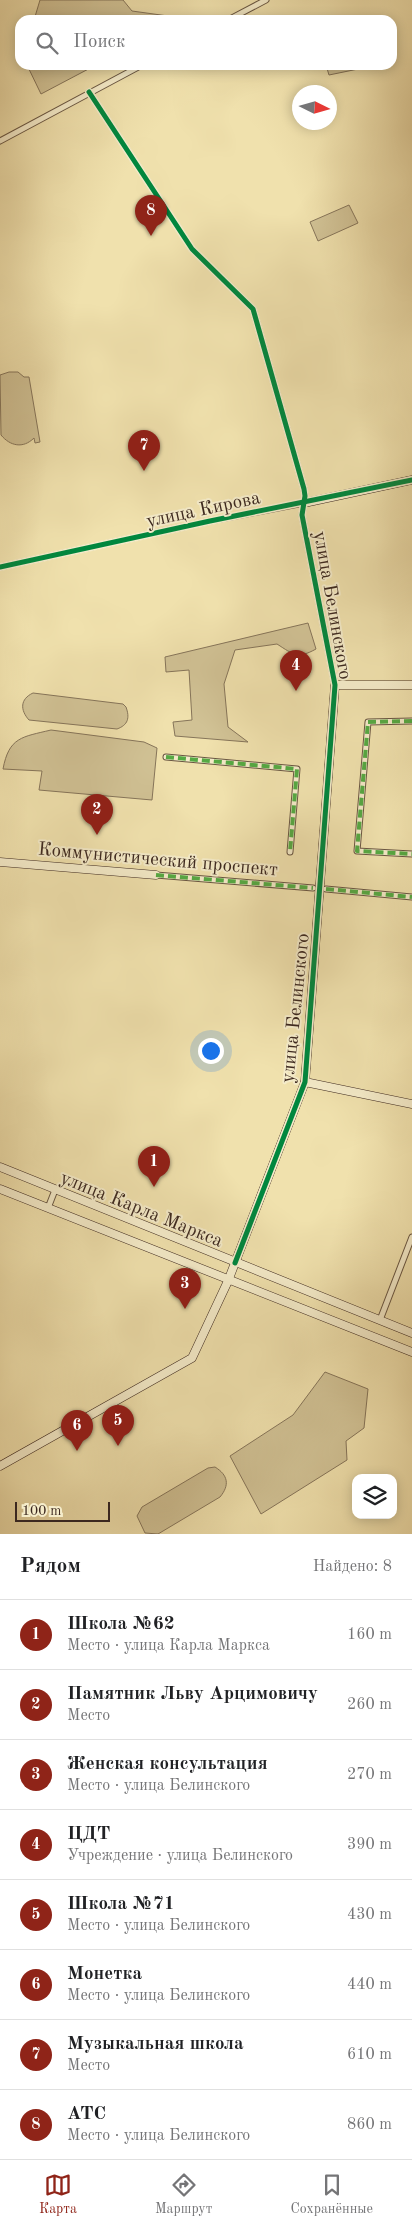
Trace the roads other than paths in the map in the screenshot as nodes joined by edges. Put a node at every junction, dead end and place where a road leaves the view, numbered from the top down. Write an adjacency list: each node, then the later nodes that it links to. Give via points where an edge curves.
1 (266, 0): 2 (street)
2 (238, 15)
3 (132, 70): 4 (street)
4 (89, 92): 5 (street); 7 (street, улица Белинского, via 192,249 253,309 304,489)
5 (0, 141)
6 (412, 480): 7 (street, улица Кирова)
7 (304, 503): 8 (street, улица Кирова); 9 (street, улица Белинского, via 302,515)
8 (0, 567)
9 (335, 685): 10 (street); 20 (street, улица Белинского)
10 (412, 685)
11 (412, 721): 14 (street, via 368,722 357,851)
12 (166, 757): 13 (street, via 297,769)
13 (290, 852)
14 (412, 854)
15 (0, 862): 16 (street, Коммунистический проспект)
16 (156, 875): 17 (street, Коммунистический проспект)
17 (313, 888)
18 (326, 889): 19 (street)
19 (412, 897)
20 (305, 1082): 21 (street); 27 (street, улица Белинского)
21 (412, 1104)
22 (0, 1167): 24 (street, улица Карла Маркса)
23 (0, 1189): 25 (street, улица Карла Маркса)
24 (55, 1190): 25 (street); 27 (street, улица Карла Маркса)
25 (48, 1208): 28 (street, улица Карла Маркса)
26 (412, 1237): 29 (street)
27 (235, 1263): 28 (street, улица Белинского); 29 (street, улица Карла Маркса)
28 (228, 1281): 31 (street, улица Карла Маркса); 32 (street, улица Белинского, via 192,1358)
29 (380, 1320): 30 (street, улица Карла Маркса)
30 (412, 1333)
31 (412, 1352)
32 (0, 1466)

